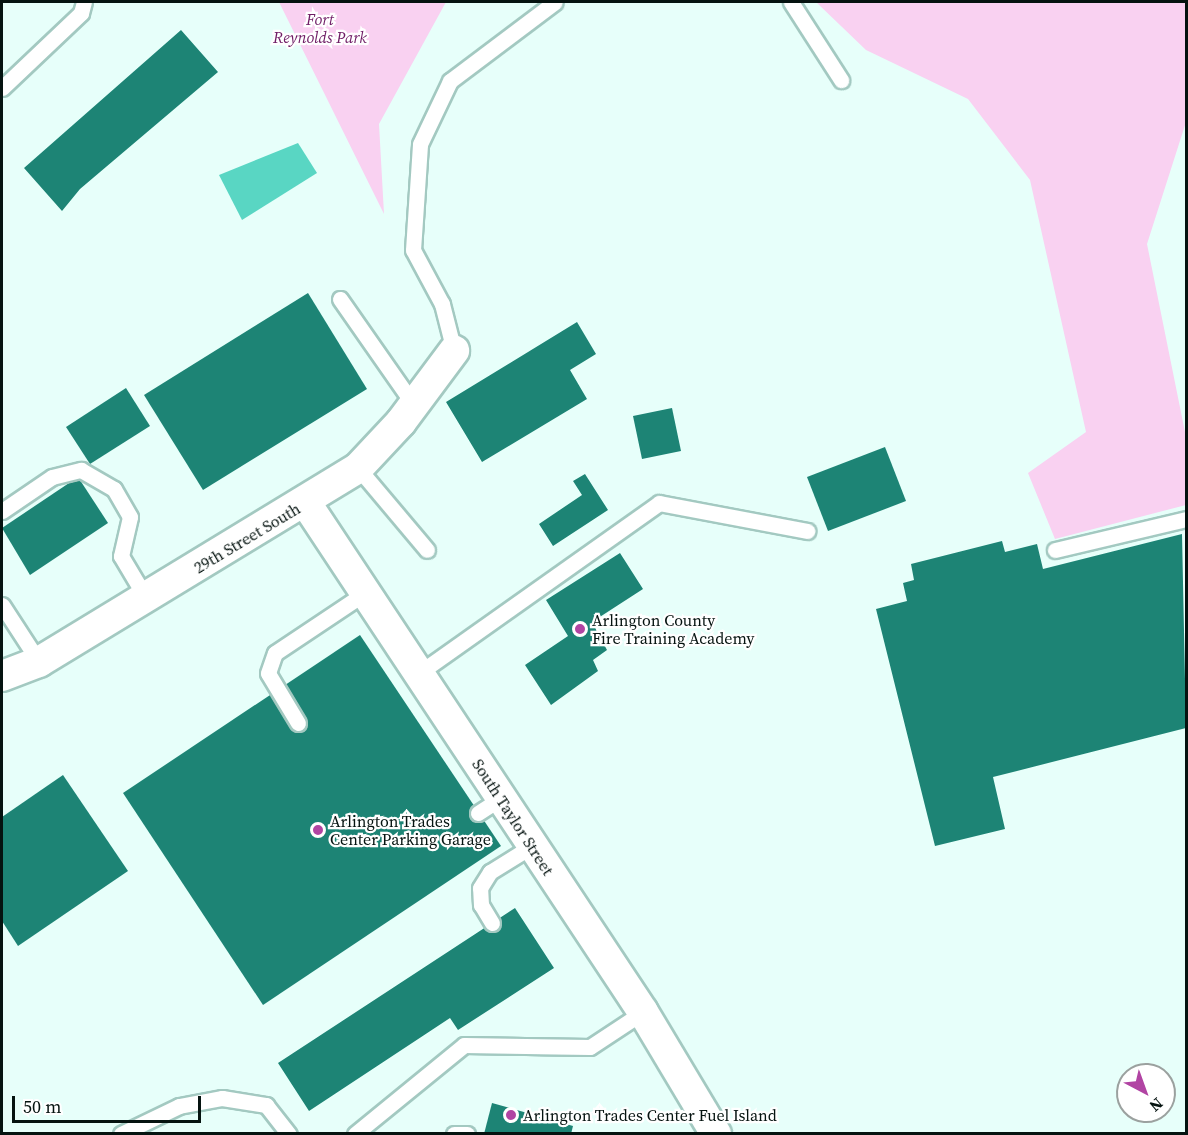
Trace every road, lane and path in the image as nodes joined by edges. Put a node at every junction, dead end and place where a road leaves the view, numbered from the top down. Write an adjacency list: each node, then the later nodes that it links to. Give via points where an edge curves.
1 (84, 2): 5 (lane, via 81,13)
2 (555, 2): 7 (lane, via 450,81 420,144 413,250 442,304)
3 (790, 2): 4 (lane)
4 (841, 80)
5 (2, 88)
6 (340, 299): 8 (lane)
7 (454, 351): 8 (street, 29th Street South)
8 (414, 405): 9 (street, 29th Street South)
9 (358, 468): 10 (street, 29th Street South); 14 (lane)
10 (306, 503): 16 (street, South Taylor Street); 17 (street, 29th Street South)
11 (2, 511): 17 (lane, via 52,477 81,470 114,489 130,517 121,556)
12 (1186, 519): 15 (lane)
13 (807, 531): 20 (lane, via 659,503)
14 (427, 550)
15 (1055, 550)
16 (365, 592): 20 (street, South Taylor Street); 22 (lane, via 275,653 268,673)
17 (146, 598): 19 (street, 29th Street South)
18 (2, 605): 19 (lane)
19 (39, 662): 21 (street, 29th Street South)
20 (418, 673): 23 (street, South Taylor Street, via 489,806)
21 (2, 676)
22 (298, 723)
23 (532, 846): 24 (lane, via 490,872 480,888 481,905); 25 (street, South Taylor Street)
24 (492, 923)
25 (643, 1012): 28 (lane, via 590,1047 464,1045); 31 (street, South Taylor Street)
26 (121, 1134): 27 (lane, via 179,1106 222,1098 266,1105)
27 (289, 1134)
28 (355, 1134)
29 (454, 1134): 30 (lane)
30 (467, 1134)
31 (716, 1134)

